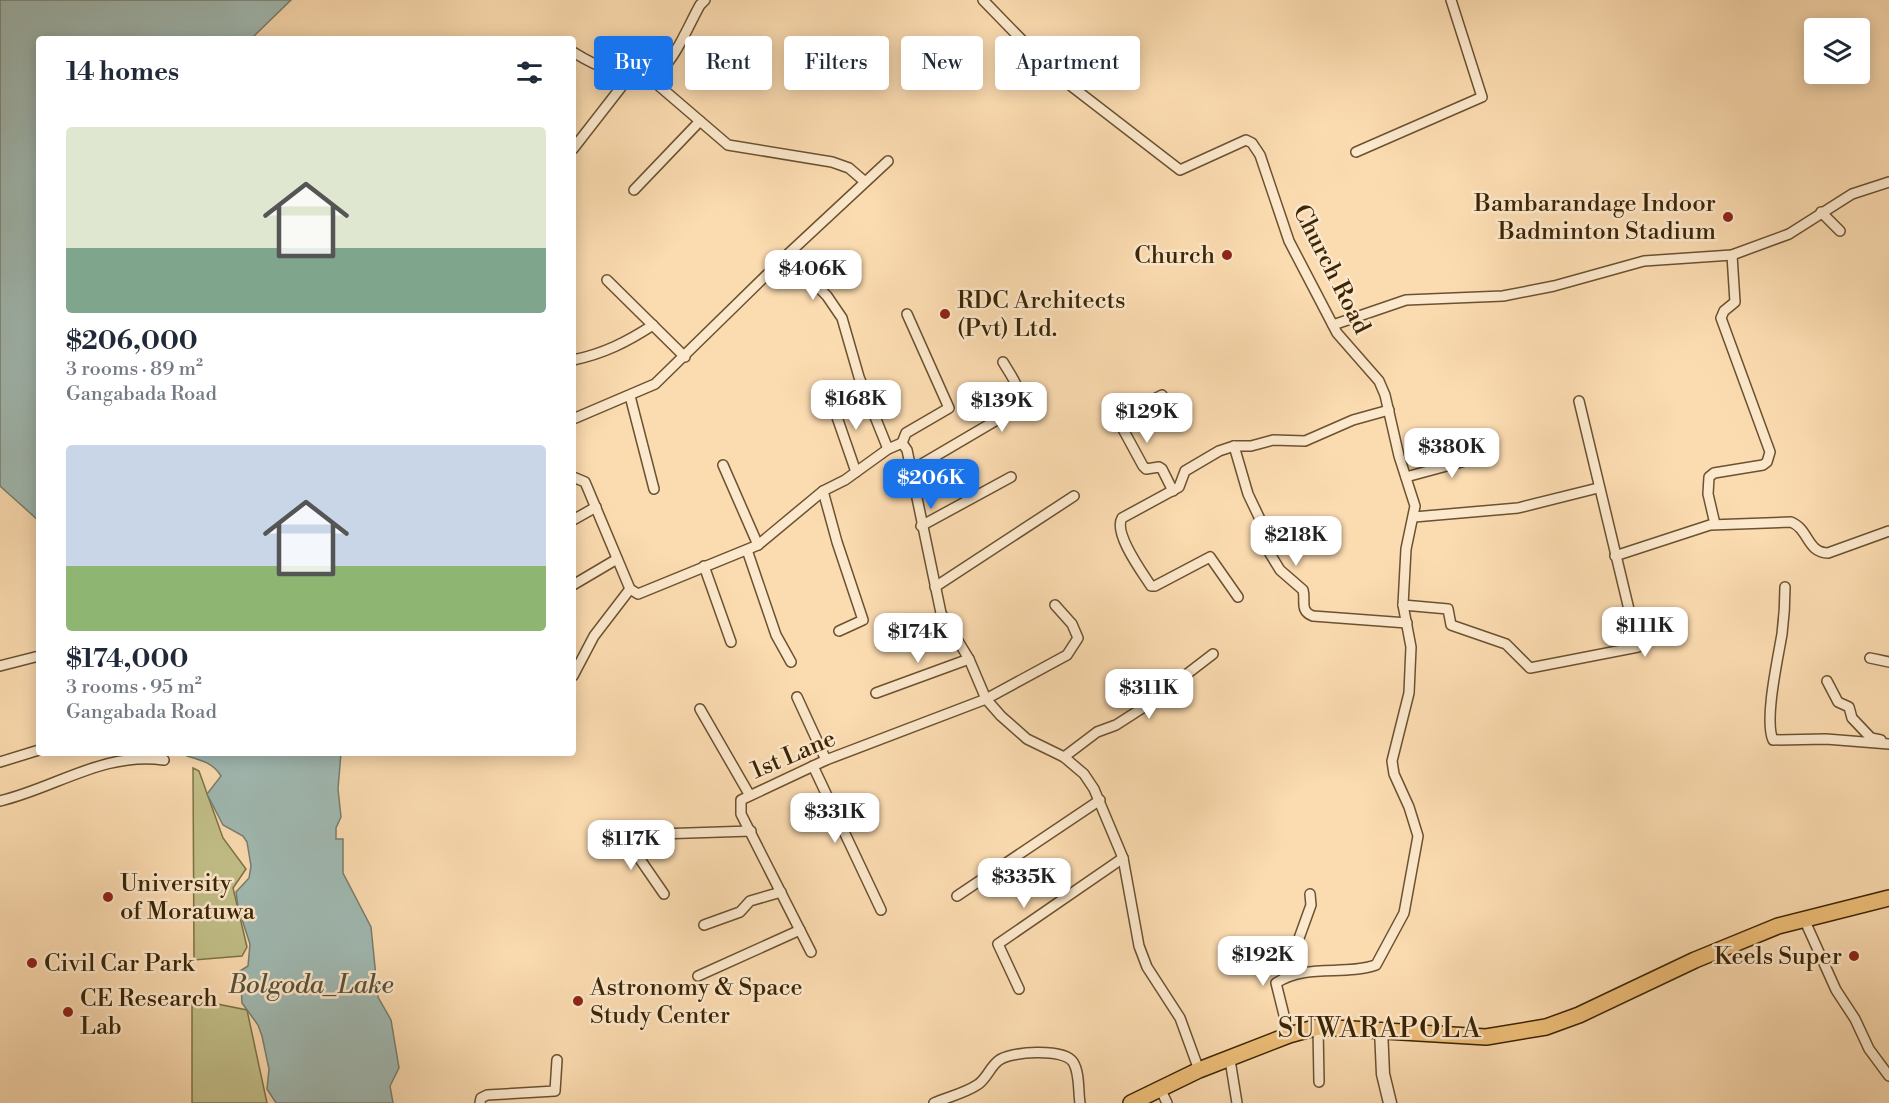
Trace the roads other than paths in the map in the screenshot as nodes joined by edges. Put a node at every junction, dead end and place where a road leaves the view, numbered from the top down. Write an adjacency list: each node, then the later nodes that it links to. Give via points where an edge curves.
1 (705, 0): 4 (street)
2 (983, 0): 23 (street, Church Road, via 1053,72 1180,170 1246,140 1252,142 1289,241)
3 (1451, 0): 11 (street, via 1482,97)
4 (673, 52)
5 (576, 54): 6 (street)
6 (594, 65)
7 (619, 90): 10 (street)
8 (664, 90): 9 (street)
9 (700, 121): 13 (street, via 728,145 832,162 849,168); 15 (street)
10 (576, 145)
11 (1356, 152)
12 (888, 161): 13 (street)
13 (864, 181): 18 (street)
14 (1889, 182): 16 (street, via 1852,195)
15 (634, 190)
16 (1821, 212): 17 (street); 19 (street, via 1789,234)
17 (1840, 231)
18 (787, 255): 24 (street); 35 (street, via 827,296 842,318 859,377)
19 (1732, 255): 23 (street, via 1644,261 1503,296 1406,300); 51 (street, via 1735,302 1724,310 1721,318 1770,452 1763,465 1713,473 1708,494)
20 (607, 280): 22 (street)
21 (907, 314): 33 (street, via 949,408 909,431)
22 (653, 325): 24 (street); 25 (street, via 626,343)
23 (1333, 325): 31 (street, Church Road, via 1379,381)
24 (685, 357): 28 (street, via 656,384)
25 (576, 360)
26 (1003, 362): 38 (street, via 1018,388 1019,407)
27 (1162, 395): 46 (street, via 1118,420 1143,466 1149,470 1159,467)
28 (630, 396): 32 (street); 44 (street)
29 (830, 398): 39 (street)
30 (1579, 401): 43 (street)
31 (1389, 410): 34 (street, via 1353,420 1305,441); 41 (street, Church Road)
32 (576, 418)
33 (902, 443): 35 (street); 38 (street)
34 (1234, 446): 46 (street, via 1185,471 1181,486); 66 (street, via 1248,494 1268,536 1266,547 1280,570 1303,590 1302,601 1308,614)
35 (888, 449): 39 (street)
36 (1491, 454): 41 (street)
37 (723, 465): 54 (street)
38 (910, 471): 52 (street)
39 (856, 472): 45 (street)
40 (1011, 477): 52 (street)
41 (1406, 477): 49 (street, Church Road, via 1415,506)
42 (576, 478): 48 (street, via 585,482)
43 (1598, 488): 49 (street, via 1518,508); 56 (street)
44 (654, 489)
45 (823, 491): 54 (street); 67 (street, via 864,620)
46 (1173, 491): 63 (street, via 1119,523 1134,560 1151,586 1155,586 1210,557)
47 (1074, 496): 60 (street)
48 (596, 507): 50 (street); 57 (street)
49 (1414, 517): 65 (street, Church Road, via 1406,549)
50 (576, 518)
51 (1715, 524): 53 (street, via 1791,522 1799,525 1814,549 1821,553); 56 (street)
52 (921, 526): 60 (street)
53 (1889, 531)
54 (758, 545): 55 (street)
55 (747, 550): 58 (street); 73 (street, via 776,635)
56 (1616, 556): 65 (street, via 1638,647 1530,668 1506,644 1451,625 1448,609)
57 (617, 559): 59 (street); 62 (street)
58 (704, 566): 62 (street, via 638,594); 68 (street)
59 (576, 583)
60 (935, 587): 72 (street, via 941,613)
61 (1785, 587): 82 (street, via 1771,707 1773,740)
62 (630, 589): 76 (street, via 594,636)
63 (1238, 597)
64 (1055, 605): 80 (street, 1st Lane, via 1078,638 1074,647 1067,655)
65 (1403, 605): 66 (street, Church Road)
66 (1407, 623): 105 (street, Church Road, via 1411,647 1409,693 1392,761 1418,836 1404,913 1376,965)
67 (838, 631)
68 (731, 642)
69 (1213, 654): 84 (street, via 1144,707 1097,732)
70 (36, 657): 75 (street)
71 (1870, 658): 74 (street)
72 (969, 659): 78 (street); 80 (street)
73 (790, 662)
74 (1889, 662)
75 (0, 666)
76 (576, 670)
77 (1827, 681): 82 (street, via 1838,702 1849,707 1852,718 1871,738)
78 (876, 693)
79 (797, 697): 86 (street)
80 (986, 699): 84 (street, via 1027,739); 86 (street, 1st Lane)
81 (700, 709): 89 (street)
82 (1889, 742)
83 (36, 751): 87 (street)
84 (1064, 757): 90 (street, via 1084,774)
85 (164, 760): 91 (street, via 149,758 99,765 30,794)
86 (826, 760): 88 (street, 1st Lane)
87 (0, 762)
88 (813, 766): 89 (street, 1st Lane); 99 (street)
89 (749, 794): 92 (street, 1st Lane, via 741,800 740,807)
90 (1100, 800): 93 (street); 97 (street)
91 (0, 801)
92 (750, 831): 94 (street, 1st Lane); 95 (street, via 629,835 635,852)
93 (1123, 858): 106 (street, via 998,944); 112 (street, via 1139,946 1147,967 1180,1018)
94 (781, 892): 101 (street, via 750,901 740,912); 102 (street, 1st Lane)
95 (664, 894)
96 (1310, 894): 105 (street, via 1311,905)
97 (957, 896)
98 (1889, 898): 100 (main road)
99 (881, 910)
100 (1804, 919): 108 (main road, via 1695,960 1579,1015 1530,1031 1486,1037); 113 (street, via 1836,990)
101 (704, 925)
102 (800, 930): 103 (street, 1st Lane); 104 (street)
103 (811, 952)
104 (698, 976)
105 (1285, 977): 109 (street, via 1276,983)
106 (1019, 989)
107 (1318, 1027): 108 (main road); 109 (main road); 114 (street)
108 (1381, 1029): 122 (street, via 1383,1074)
109 (1288, 1035): 111 (main road)
110 (557, 1060): 116 (street, via 555,1091 487,1095)
111 (1230, 1060): 112 (main road); 121 (street)
112 (1199, 1070): 115 (main road)
113 (1889, 1076)
114 (1319, 1082)
115 (1160, 1088): 119 (main road); 120 (street)
116 (480, 1103)
117 (934, 1103): 118 (street, via 979,1085 997,1061 1010,1053 1062,1054 1072,1060)
118 (1080, 1103)
119 (1131, 1103)
120 (1167, 1103)
121 (1237, 1103)
122 (1390, 1103)

